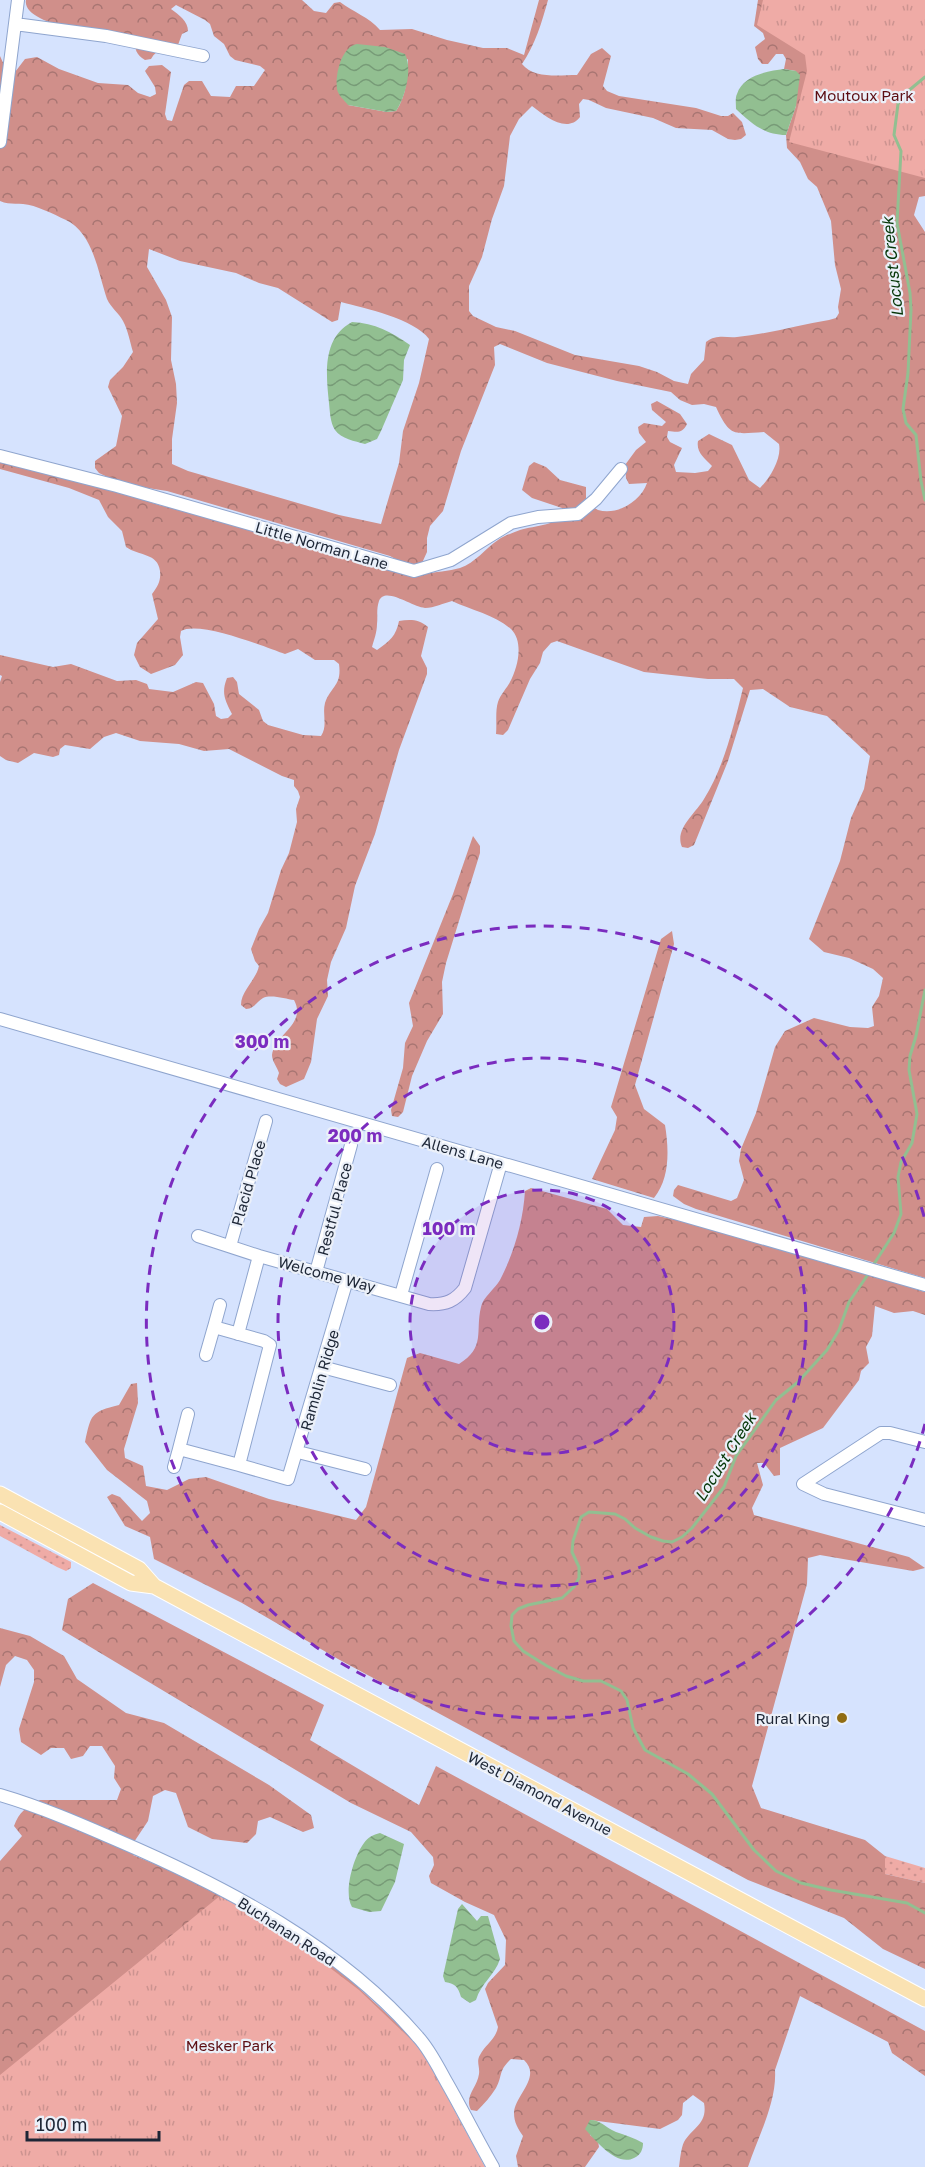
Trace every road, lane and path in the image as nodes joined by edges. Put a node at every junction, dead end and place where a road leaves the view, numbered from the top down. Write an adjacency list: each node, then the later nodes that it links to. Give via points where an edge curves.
1 (18, 0): 2 (street)
2 (15, 24): 3 (street, via 106,36); 4 (street)
3 (203, 56)
4 (0, 142)
5 (0, 456): 6 (street, Little Norman Lane, via 414,571 451,560 511,523 578,514)
6 (621, 469)
7 (0, 1019): 10 (street, Allens Lane)
8 (266, 1121): 13 (street, Placid Place)
9 (351, 1145): 15 (street, Restful Place)
10 (501, 1163): 17 (street, Allens Lane); 18 (street, Welcome Way, via 465,1288 455,1299 440,1305)
11 (437, 1169): 18 (street)
12 (198, 1236): 13 (street, Welcome Way)
13 (230, 1246): 14 (street, Welcome Way)
14 (259, 1256): 15 (street, Welcome Way); 21 (street)
15 (316, 1272): 16 (street, Welcome Way)
16 (347, 1280): 18 (street, Welcome Way); 23 (street, Ramblin Ridge)
17 (925, 1285)
18 (401, 1295)
19 (220, 1305): 20 (street)
20 (214, 1328): 21 (street); 22 (street)
21 (238, 1334): 29 (street, via 270,1345)
22 (206, 1355)
23 (322, 1367): 24 (street); 28 (street, Ramblin Ridge)
24 (390, 1385)
25 (188, 1414): 27 (street)
26 (925, 1442): 34 (street, via 881,1433 803,1484 824,1494)
27 (179, 1449): 29 (street); 30 (street)
28 (298, 1452): 29 (street, Ramblin Ridge, via 288,1479); 31 (street)
29 (239, 1465)
30 (174, 1467)
31 (364, 1469)
32 (0, 1494): 35 (main road, West Diamond Avenue, via 139,1569)
33 (0, 1512): 35 (main road, West Diamond Avenue, via 131,1583)
34 (925, 1520)
35 (154, 1586): 37 (main road, West Diamond Avenue)
36 (0, 1795): 38 (street, Buchanan Road, via 191,1873 263,1912 332,1959 371,1990 418,2037)
37 (925, 2000)
38 (493, 2167)

